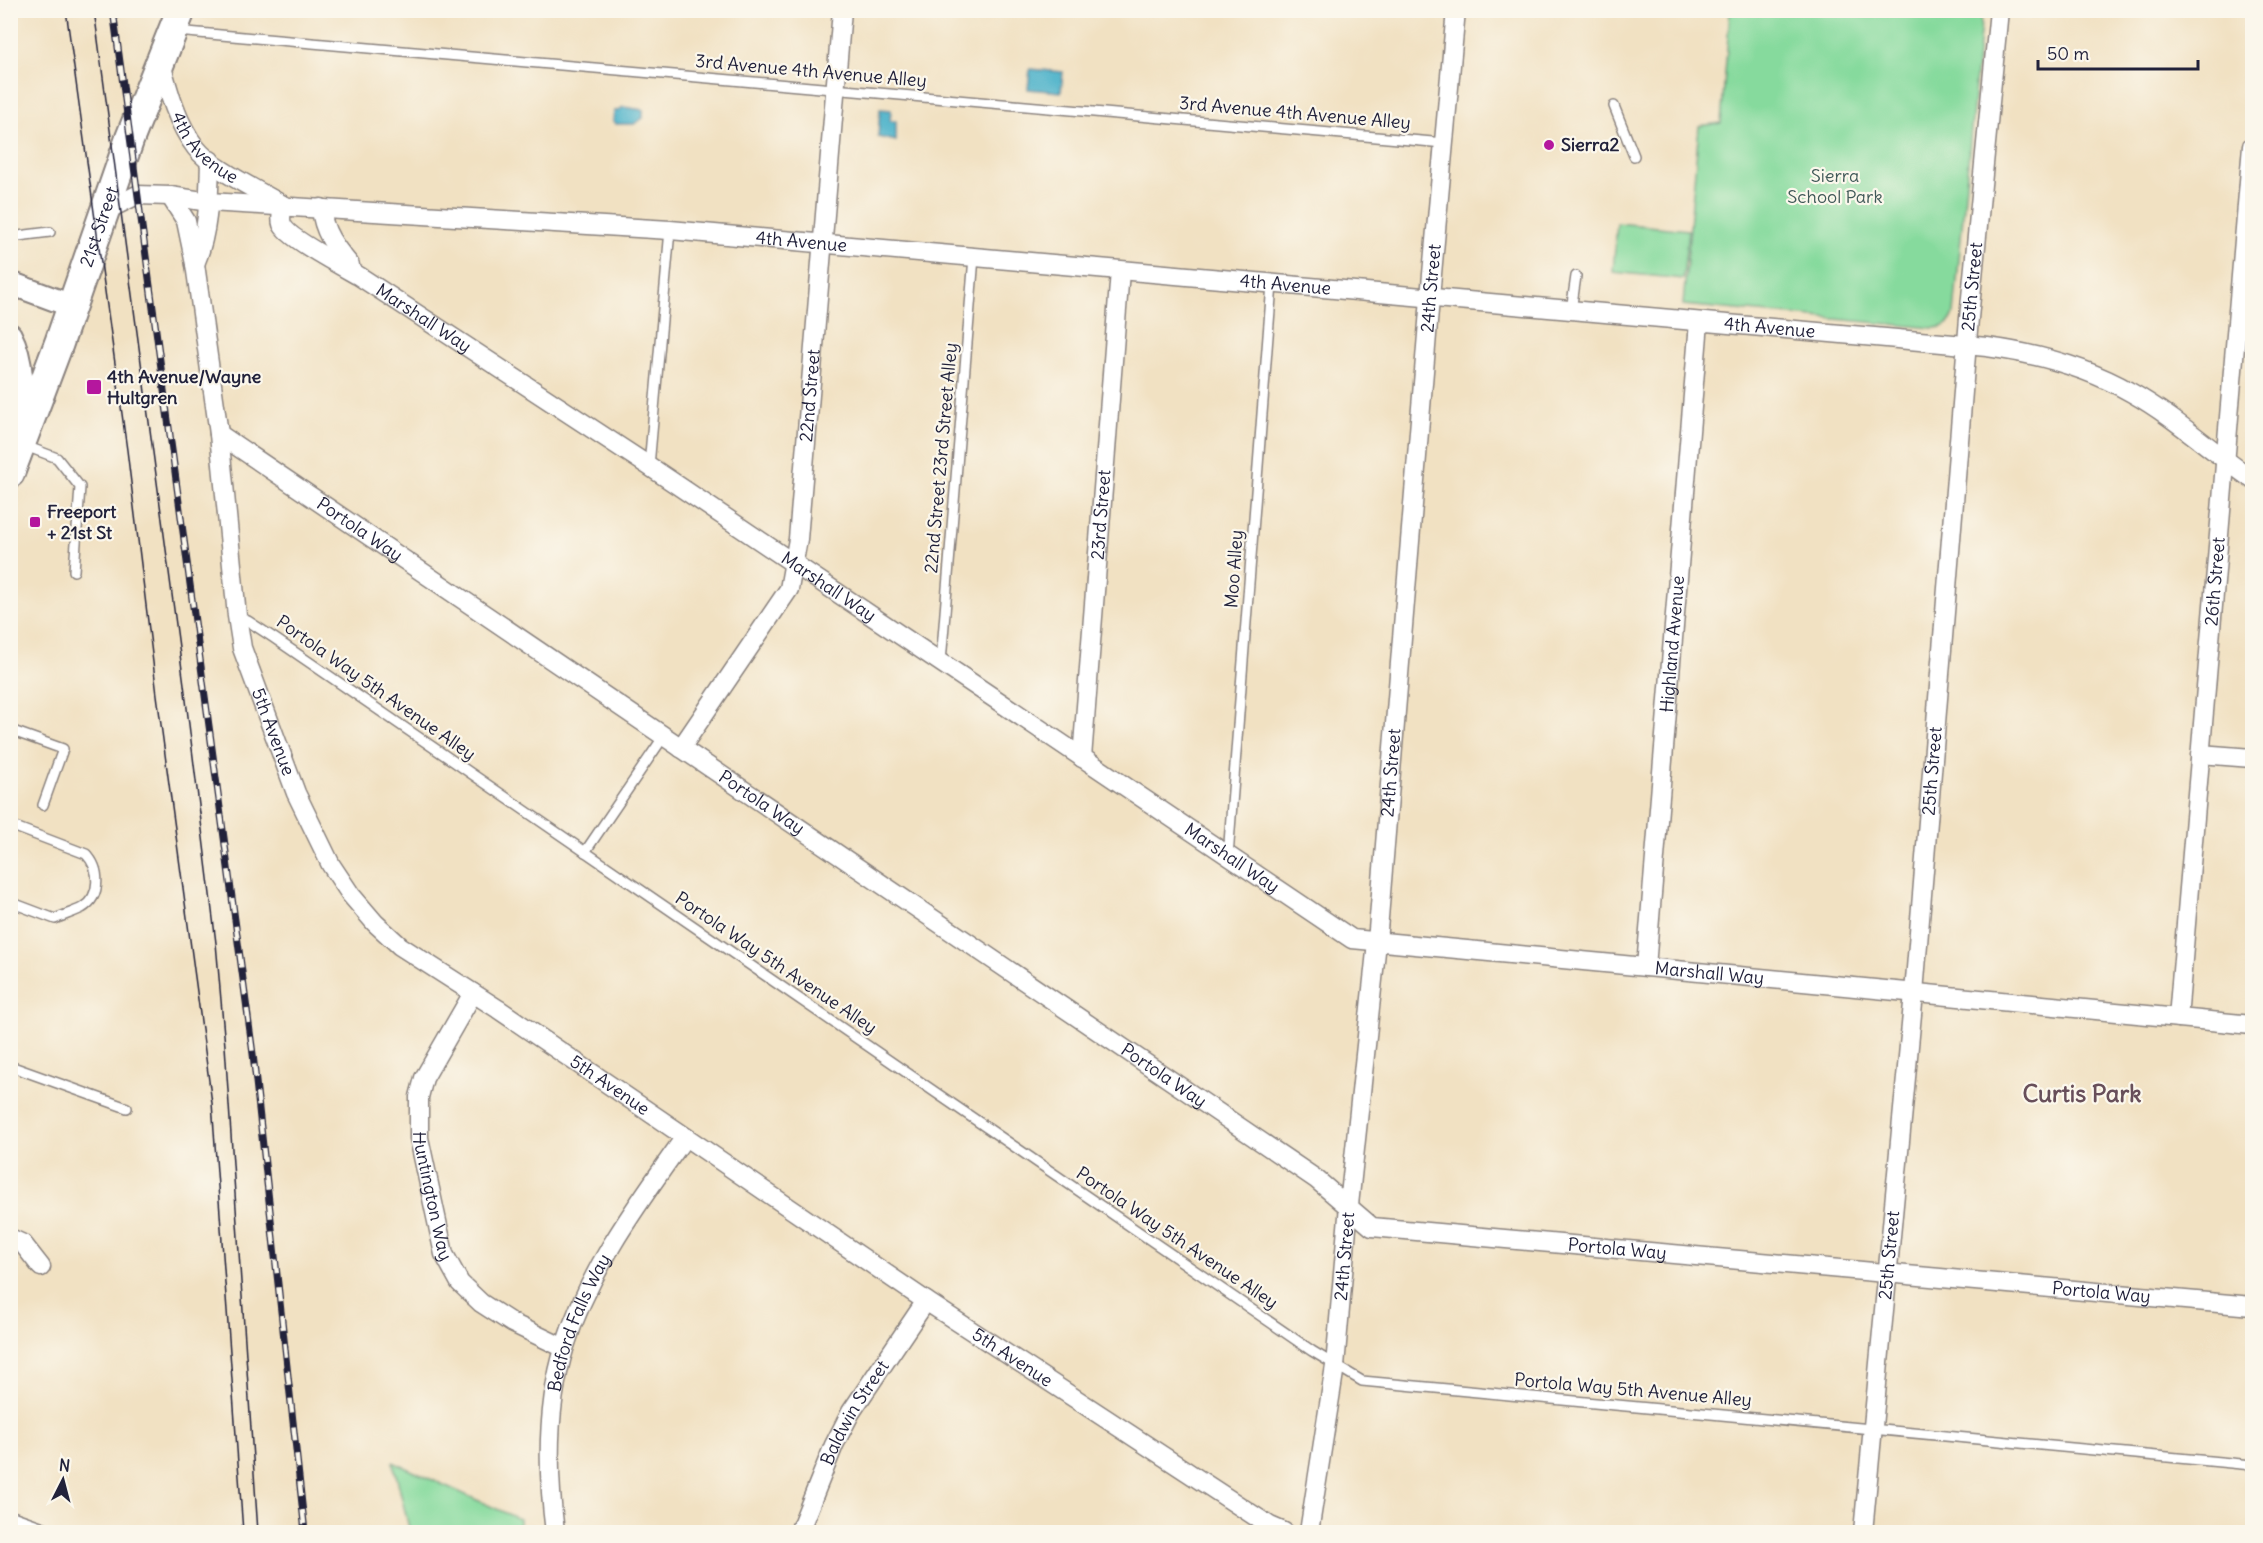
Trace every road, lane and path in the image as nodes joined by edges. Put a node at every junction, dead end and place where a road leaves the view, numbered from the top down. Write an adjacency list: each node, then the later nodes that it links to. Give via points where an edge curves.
1 (842, 10): 6 (street, 22nd Street)
2 (1456, 10): 8 (street, 24th Street)
3 (1999, 10): 34 (street, 25th Street)
4 (177, 20): 5 (main road, 21st Street); 6 (lane, 3rd Avenue 4th Avenue Alley)
5 (161, 63): 11 (street, 4th Avenue, via 173,106 197,150); 16 (main road, 21st Street)
6 (836, 90): 8 (lane, 3rd Avenue 4th Avenue Alley); 20 (street, 22nd Street)
7 (1614, 106): 10 (lane)
8 (1444, 143): 29 (street, 24th Street)
9 (2253, 146): 23 (street, 26th Street)
10 (1634, 156)
11 (210, 160): 13 (street); 14 (street, 4th Avenue)
12 (170, 196): 13 (street, 4th Avenue); 16 (street, 4th Avenue, via 137,195); 22 (street, via 186,221)
13 (209, 202): 14 (street, 4th Avenue); 22 (street, via 202,249)
14 (282, 205): 15 (street, 4th Avenue); 25 (street, Marshall Way, via 281,223 286,231)
15 (321, 208): 17 (street, 4th Avenue); 25 (street, Marshall Way, via 322,221 333,244)
16 (105, 211): 30 (main road, 21st Street)
17 (670, 230): 20 (street, 4th Avenue); 40 (lane)
18 (50, 232): 19 (lane)
19 (10, 237)
20 (822, 245): 21 (street, 4th Avenue); 43 (street, 22nd Street)
21 (974, 257): 24 (street, 4th Avenue); 46 (lane, 22nd Street 23rd Street Alley)
22 (195, 264): 37 (street)
23 (2247, 266): 39 (street, 26th Street)
24 (1120, 271): 28 (street, 4th Avenue); 51 (street, 23rd Street)
25 (359, 276): 40 (street, Marshall Way)
26 (1576, 276): 31 (lane)
27 (10, 284): 30 (street)
28 (1272, 284): 29 (street, 4th Avenue); 56 (lane, Moo Alley)
29 (1430, 298): 31 (street, 4th Avenue); 58 (street, 24th Street)
30 (72, 306): 38 (main road, 21st Street)
31 (1571, 311): 32 (street, 4th Avenue)
32 (1699, 322): 34 (street, 4th Avenue); 59 (street, Highland Avenue)
33 (10, 335): 36 (street, via 18,357)
34 (1966, 345): 39 (street, 4th Avenue, via 2039,355 2089,372 2141,398); 61 (street, 25th Street)
35 (10, 393): 36 (lane)
36 (22, 413): 38 (street)
37 (219, 434): 45 (street, 5th Avenue); 48 (street, Portola Way)
38 (21, 444): 41 (main road, 21st Street); 44 (lane, via 57,458 80,487)
39 (2225, 461): 42 (street, 4th Avenue); 50 (street, 26th Street)
40 (650, 466): 43 (street, Marshall Way)
41 (10, 473)
42 (2253, 479)
43 (794, 563): 46 (street, Marshall Way); 49 (street, 22nd Street, via 789,589)
44 (74, 570)
45 (237, 616): 55 (lane, Portola Way 5th Avenue Alley); 60 (street, 5th Avenue, via 242,648 296,793 331,865 351,895 384,931)
46 (941, 662): 51 (street, Marshall Way)
47 (10, 730): 53 (lane, via 63,749)
48 (664, 736): 49 (street, Portola Way); 55 (lane)
49 (681, 748): 67 (street, Portola Way)
50 (2200, 753): 52 (street); 62 (street, 26th Street)
51 (1082, 758): 56 (street, Marshall Way)
52 (2253, 758)
53 (43, 805)
54 (10, 825): 57 (lane, via 86,854 94,862 98,877 90,901 55,919)
55 (585, 852): 74 (lane, Portola Way 5th Avenue Alley)
56 (1228, 856): 58 (street, Marshall Way, via 1352,939)
57 (10, 902)
58 (1377, 942): 59 (street, Marshall Way); 67 (street, 24th Street)
59 (1646, 967): 61 (street, Marshall Way)
60 (473, 993): 66 (street, 5th Avenue); 73 (street, Huntington Way, via 424,1078 419,1096 419,1138 444,1254 460,1283 481,1303)
61 (1914, 993): 62 (street, Marshall Way); 70 (street, 25th Street)
62 (2178, 1018): 63 (street, Marshall Way)
63 (2253, 1026)
64 (10, 1066): 65 (lane)
65 (127, 1108)
66 (685, 1137): 71 (street, 5th Avenue); 73 (street, Bedford Falls Way, via 595,1274)
67 (1349, 1205): 70 (street, Portola Way, via 1372,1227); 74 (street, 24th Street)
68 (10, 1239): 69 (street, via 23,1244)
69 (41, 1267)
70 (1887, 1272): 72 (street, Portola Way); 75 (street, 25th Street)
71 (926, 1301): 80 (street, Baldwin Street, via 851,1412); 81 (street, 5th Avenue)
72 (2253, 1306)
73 (564, 1348): 79 (street, Bedford Falls Way, via 550,1436)
74 (1335, 1366): 75 (lane, Portola Way 5th Avenue Alley, via 1362,1381); 82 (street, 24th Street)
75 (1872, 1429): 76 (lane, Portola Way 5th Avenue Alley); 83 (street, 25th Street)
76 (2253, 1465)
77 (10, 1520): 78 (street)
78 (44, 1533)
79 (555, 1533)
80 (799, 1533)
81 (1284, 1533)
82 (1309, 1533)
83 (1863, 1533)

